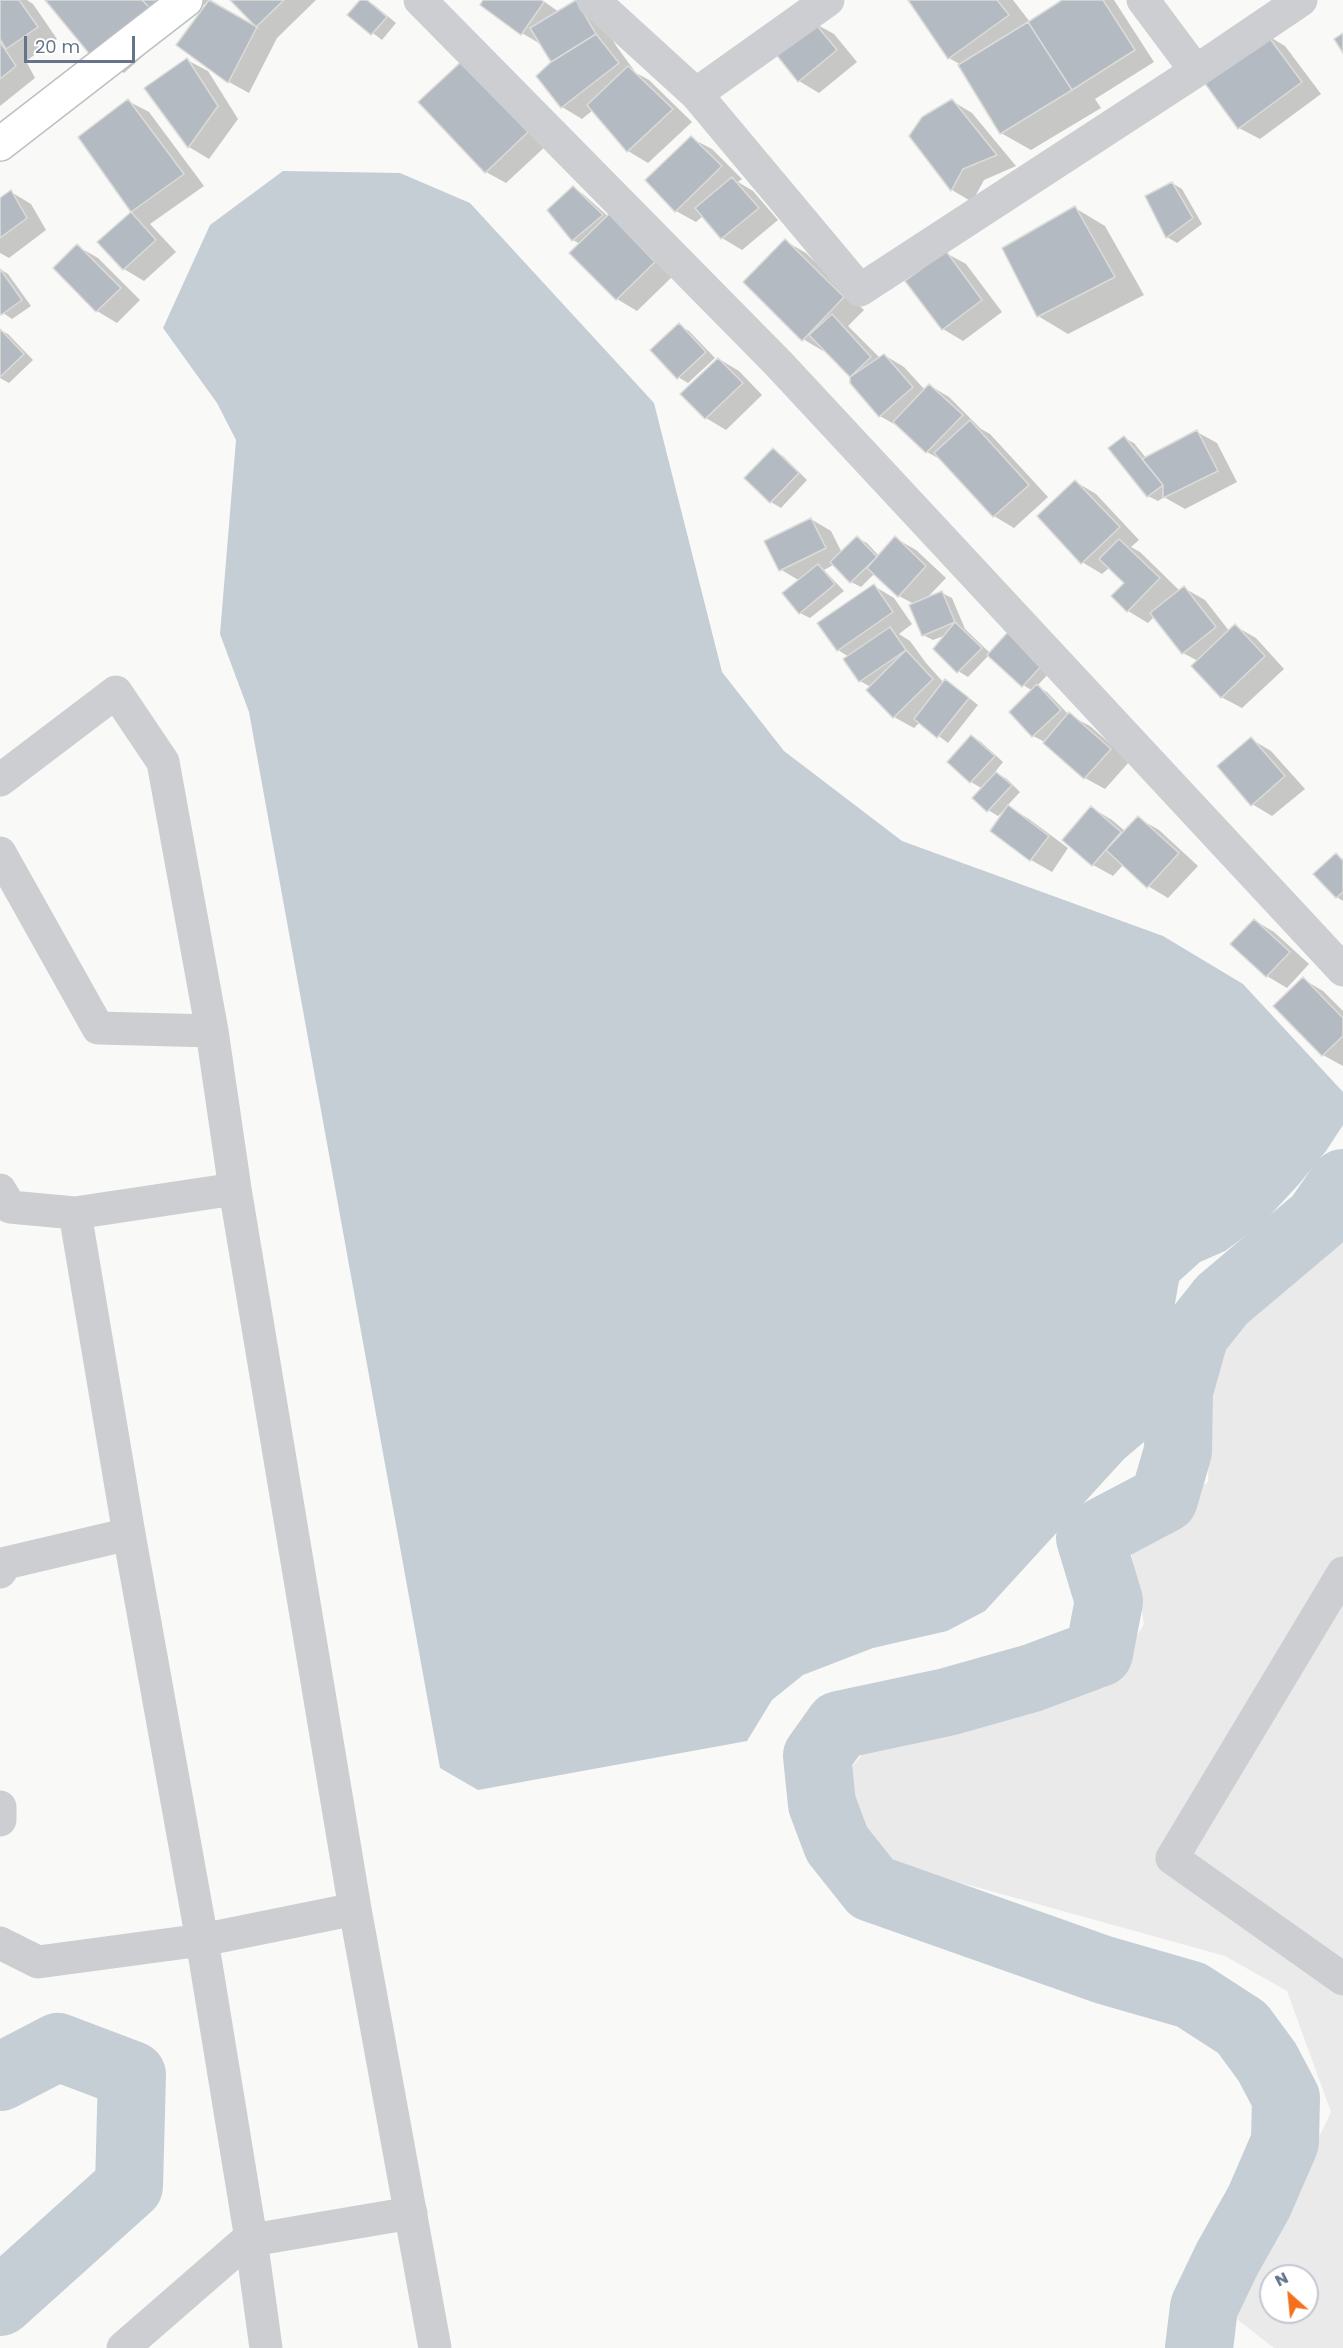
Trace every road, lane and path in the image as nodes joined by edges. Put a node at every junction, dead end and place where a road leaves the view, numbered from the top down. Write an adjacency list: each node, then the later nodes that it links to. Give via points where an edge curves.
1 (186, 0): 9 (main road)
2 (420, 0): 12 (street, via 778,363)
3 (593, 0): 8 (street)
4 (828, 0): 8 (street)
5 (1143, 0): 7 (street)
6 (1301, 0): 7 (street)
7 (1196, 71): 8 (street, via 860,290)
8 (696, 94)
9 (0, 144)
10 (0, 780): 13 (street, via 116,692 163,762)
11 (0, 853): 13 (street, via 98,1028)
12 (1343, 970)
13 (212, 1031): 14 (street)
14 (235, 1189): 16 (street); 22 (street)
15 (0, 1190): 16 (street, via 10,1207)
16 (75, 1213): 17 (street)
17 (129, 1534): 18 (street, via 6,1563); 23 (street)
18 (0, 1572)
19 (1343, 1573): 25 (street, via 1172,1858)
20 (0, 1807): 21 (street)
21 (0, 1820)
22 (355, 1909): 23 (street); 26 (street)
23 (202, 1940): 24 (street, via 38,1962); 27 (street)
24 (0, 1943)
25 (1343, 1979)
26 (411, 2213): 27 (street); 30 (street)
27 (252, 2239): 28 (street); 29 (street)
28 (123, 2348)
29 (266, 2348)
30 (435, 2348)

